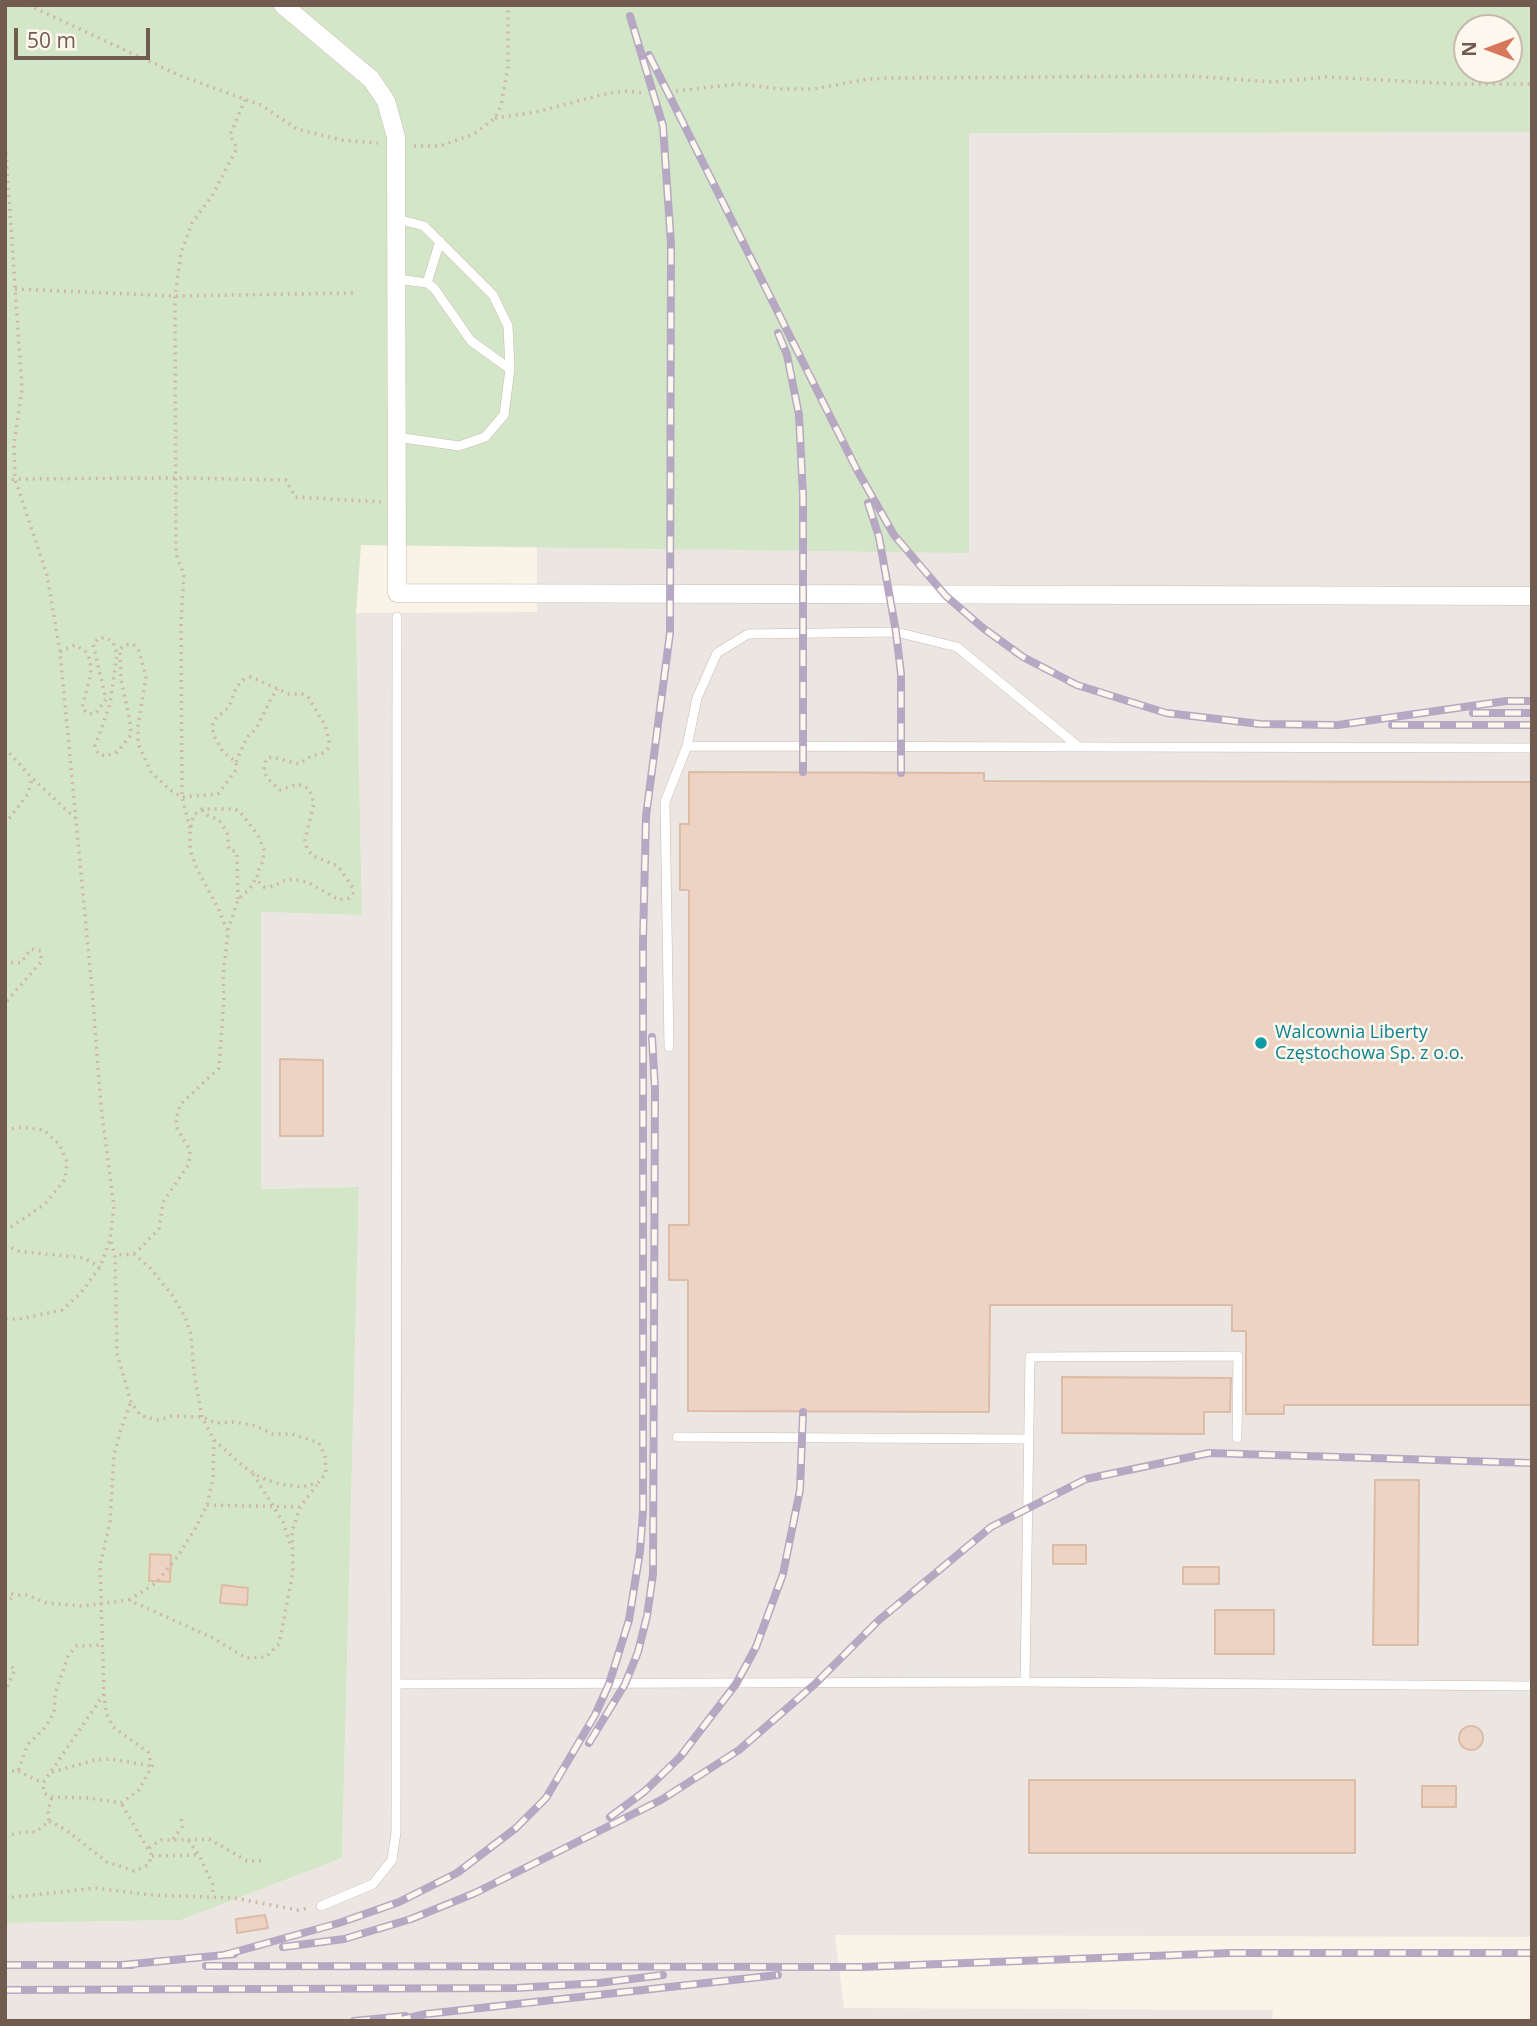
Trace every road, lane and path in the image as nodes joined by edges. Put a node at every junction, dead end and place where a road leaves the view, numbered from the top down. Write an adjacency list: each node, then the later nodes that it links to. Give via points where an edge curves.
1 (29, 5): 7 (path, via 181,76)
2 (283, 5): 12 (street, via 370,79 386,101)
3 (508, 5): 9 (path, via 508,66 502,106)
4 (1532, 84): 5 (path, via 1326,77 1273,82 1190,76 894,78 814,89 738,84)
5 (676, 91)
6 (643, 93): 9 (path, via 601,95)
7 (245, 100): 8 (path); 19 (path, via 230,135 237,148 192,223 181,253)
8 (277, 115): 10 (path); 12 (path, via 298,129 342,140)
9 (495, 118): 12 (path, via 474,134 440,146)
10 (273, 121)
11 (5, 139): 17 (path)
12 (396, 143): 13 (street)
13 (397, 219): 14 (lane, via 424,226); 15 (street)
14 (440, 242): 16 (lane); 20 (lane, via 493,295 509,326)
15 (397, 279): 16 (lane); 21 (street)
16 (427, 283): 20 (lane, via 471,341)
17 (15, 289): 19 (path); 23 (path, via 22,389 14,444)
18 (355, 293): 19 (path)
19 (175, 296): 22 (path)
20 (510, 369): 21 (lane, via 504,415 485,437 459,446)
21 (396, 437): 25 (street)
22 (177, 478): 23 (path); 25 (path, via 286,480 295,497); 36 (path, via 176,554 184,575)
23 (15, 479): 24 (path); 28 (path, via 47,575)
24 (5, 481)
25 (396, 503): 26 (street, via 397,593)
26 (1532, 596)
27 (397, 617): 75 (lane)
28 (60, 652): 36 (path, via 75,645 85,651 91,673 82,708 88,714 96,713 106,699 93,644 99,638 113,642 117,654 110,704 95,746 98,754 106,756 117,752 131,735 120,649 133,644 139,651 146,676 138,744 151,772); 38 (path)
29 (279, 689): 34 (path); 34 (path, via 251,677 243,680 229,707 215,719 214,736); 41 (path, via 308,697 322,717 329,741 323,753 299,764 266,759 264,770 280,790 298,784 309,789 314,803 307,849 338,866 351,882 353,893 339,900 292,878 264,887)
30 (687, 746): 31 (lane); 31 (lane, via 697,698 717,653 748,634 897,632 957,647); 46 (lane, via 665,802)
31 (1079, 747): 33 (lane)
32 (5, 748): 35 (path)
33 (1532, 748)
34 (236, 762): 36 (path, via 236,770 218,794)
35 (32, 778): 38 (path); 39 (path, via 28,794)
36 (182, 797): 40 (path)
37 (202, 809): 40 (path, via 194,815); 41 (path, via 240,811 264,850); 42 (path, via 219,820 229,850 237,854)
38 (77, 820): 49 (path, via 114,1207)
39 (5, 824)
40 (190, 830): 43 (path, via 190,850 197,869)
41 (257, 873): 42 (path, via 253,885)
42 (238, 900): 43 (path)
43 (228, 932): 51 (path, via 219,1068 180,1105 177,1128 190,1150 189,1164 163,1202 159,1229)
44 (5, 960): 45 (path, via 21,963 31,949 41,951 41,962)
45 (5, 1003)
46 (669, 1047)
47 (5, 1130): 48 (path, via 44,1130 59,1144 67,1162 65,1179 45,1204)
48 (5, 1231)
49 (110, 1240): 52 (path); 53 (path)
50 (5, 1245): 53 (path, via 18,1251 84,1258)
51 (134, 1254): 52 (path); 56 (path, via 165,1284 185,1317)
52 (115, 1255): 55 (path, via 117,1354)
53 (100, 1267): 54 (path, via 62,1310)
54 (5, 1319)
55 (131, 1402): 56 (path, via 141,1416 159,1420); 71 (path, via 114,1455 110,1522 100,1565)
56 (202, 1417): 60 (path); 62 (path, via 319,1443 326,1472)
57 (677, 1437): 59 (lane)
58 (1237, 1438): 59 (lane, via 1238,1356 1030,1356)
59 (1027, 1439): 74 (lane)
60 (214, 1440): 61 (path); 63 (path)
61 (252, 1472): 62 (path, via 279,1484 302,1487); 65 (path)
62 (319, 1482): 64 (path)
63 (207, 1505): 65 (path); 69 (path, via 178,1556 156,1583)
64 (300, 1507): 65 (path); 66 (path)
65 (274, 1508): 66 (path)
66 (291, 1546): 69 (path, via 293,1572 279,1644 266,1657 246,1658)
67 (5, 1591): 68 (path)
68 (15, 1595): 70 (path); 71 (path, via 47,1603)
69 (129, 1600): 71 (path)
70 (5, 1604)
71 (103, 1604): 72 (path)
72 (103, 1645): 78 (path); 81 (path, via 76,1646 68,1656 55,1694 54,1713 28,1744)
73 (5, 1667): 77 (path, via 15,1670)
74 (1025, 1682): 75 (lane); 76 (lane)
75 (398, 1684): 97 (lane, via 392,1860 373,1884)
76 (1532, 1686)
77 (5, 1691)
78 (104, 1694): 79 (path, via 113,1727 148,1752); 82 (path)
79 (152, 1766): 82 (path, via 95,1760); 85 (path, via 139,1790)
80 (5, 1771): 81 (path)
81 (18, 1771): 83 (path)
82 (50, 1773): 83 (path)
83 (43, 1783): 84 (path, via 44,1793)
84 (52, 1797): 85 (path); 87 (path)
85 (121, 1803): 91 (path)
86 (181, 1818): 89 (path, via 182,1827)
87 (49, 1821): 88 (path, via 36,1832); 93 (path, via 107,1863 134,1871 148,1865)
88 (5, 1836)
89 (173, 1839): 90 (path); 91 (path)
90 (188, 1840): 92 (path); 94 (path, via 209,1839 247,1861)
91 (149, 1848): 93 (path)
92 (199, 1855): 93 (path); 95 (path, via 213,1885)
93 (152, 1856)
94 (262, 1861)
95 (212, 1897): 96 (path, via 96,1888); 97 (path, via 298,1910)
96 (5, 1898)
97 (321, 1906)

